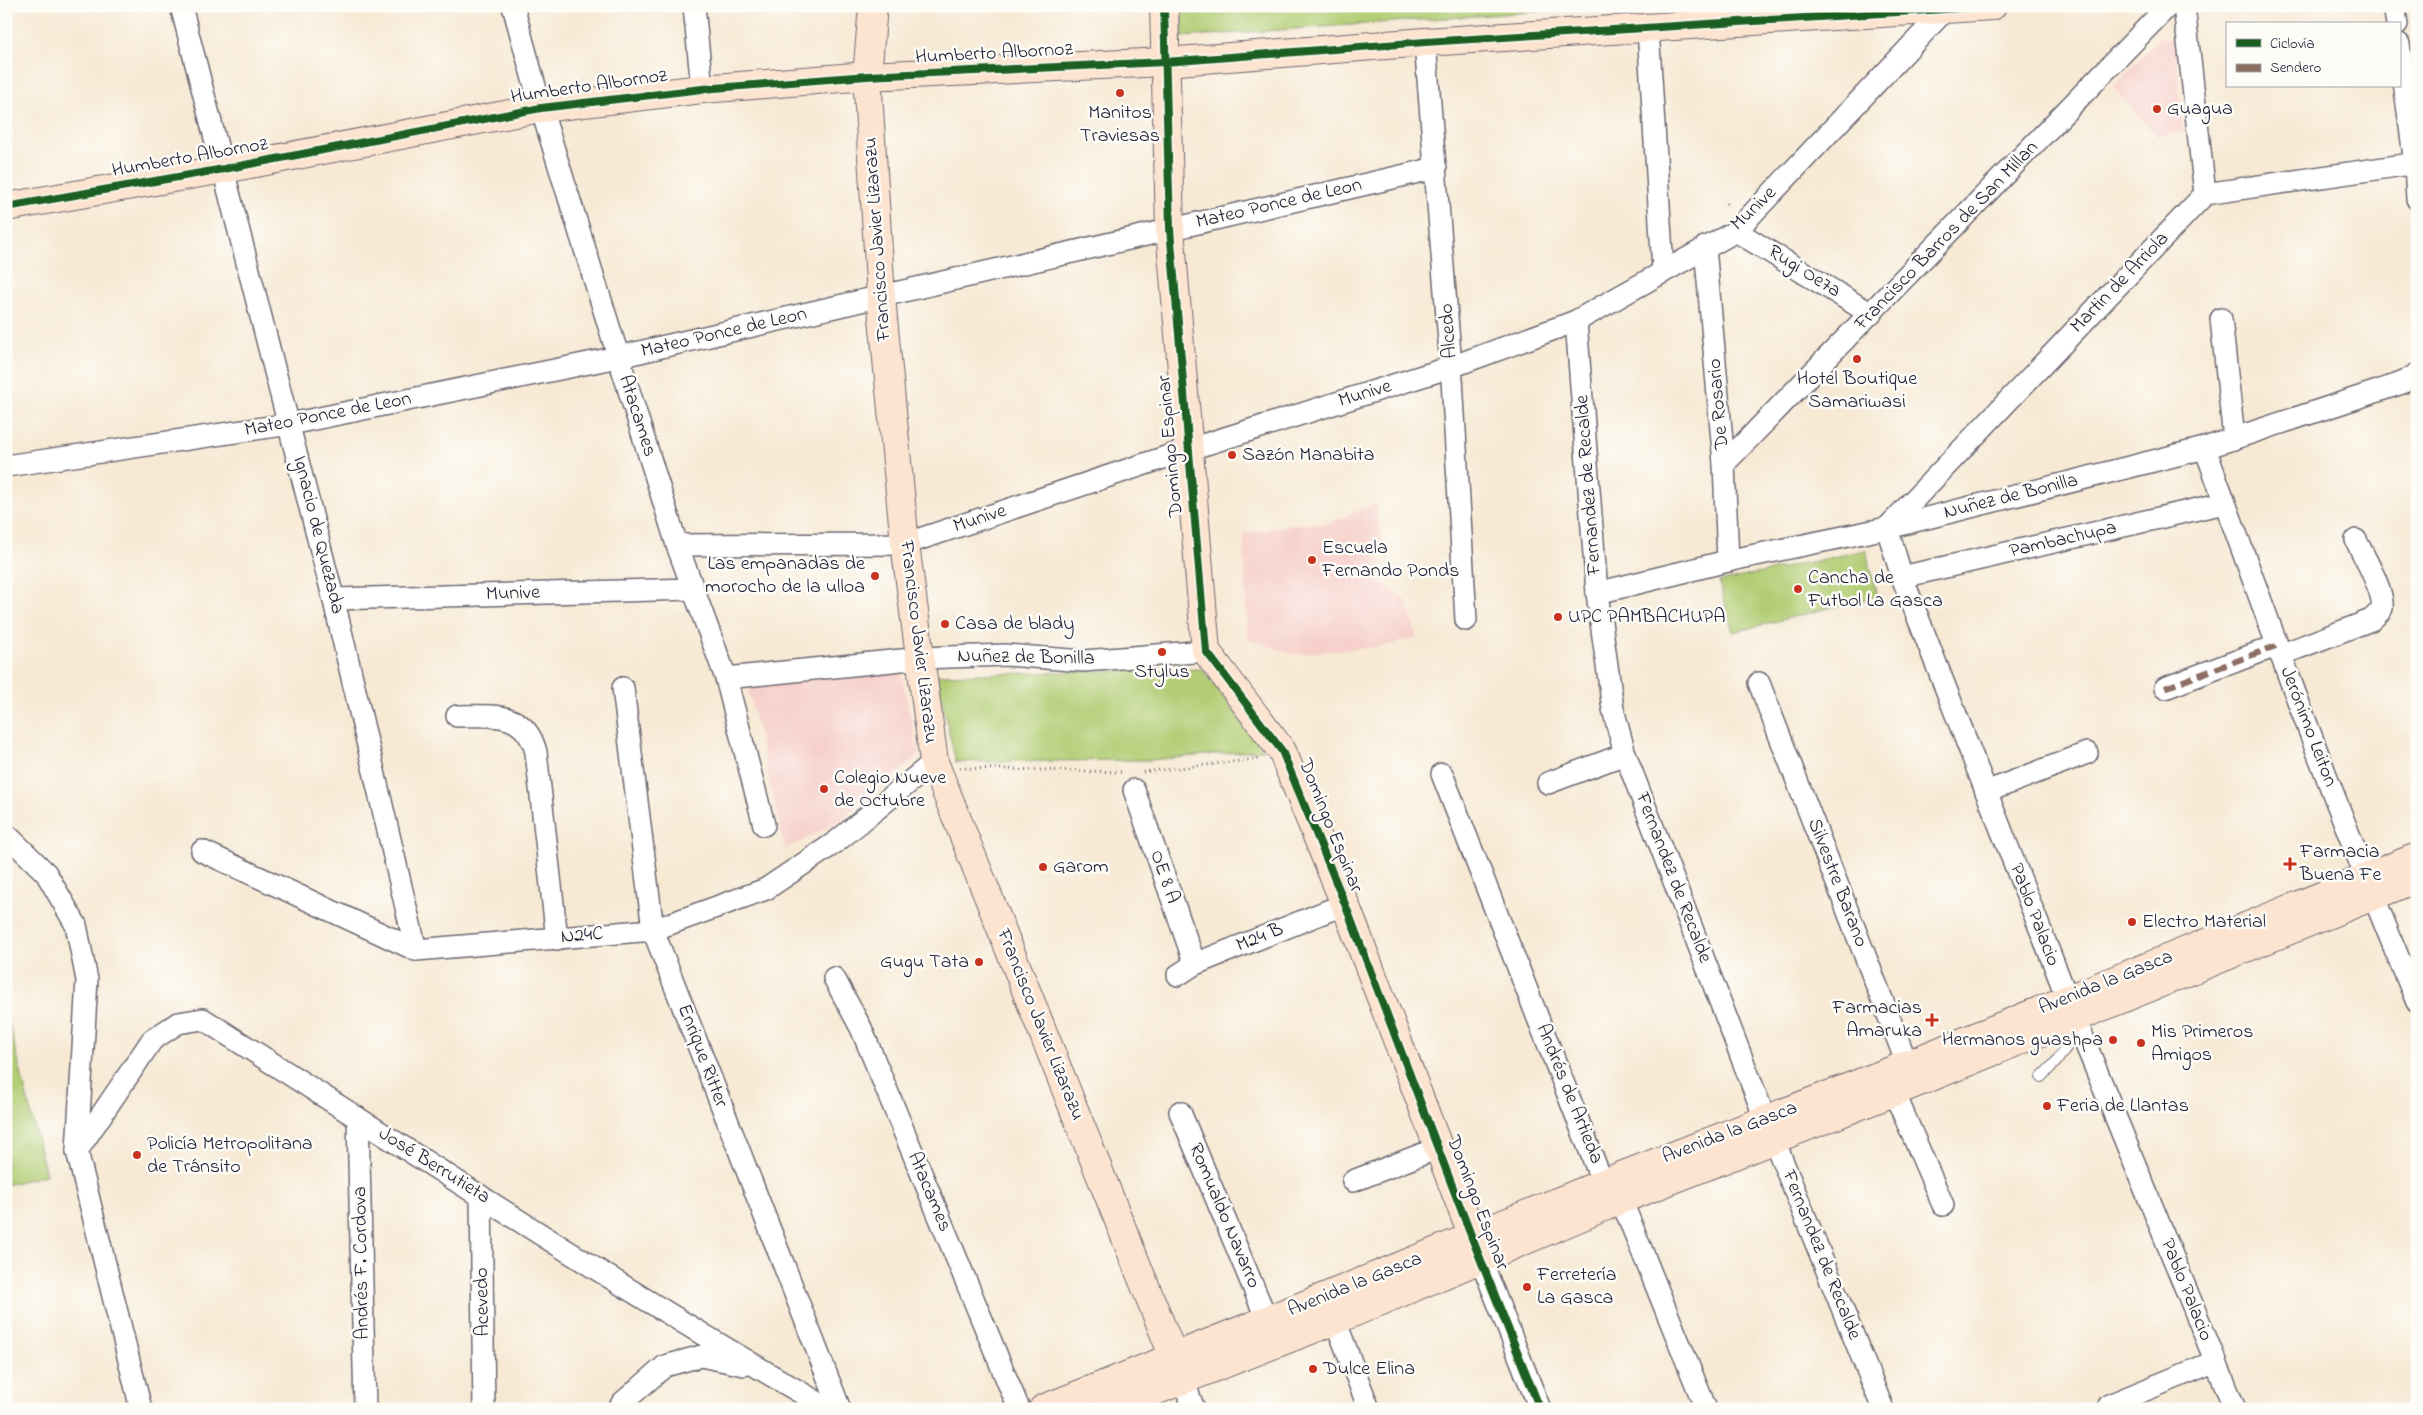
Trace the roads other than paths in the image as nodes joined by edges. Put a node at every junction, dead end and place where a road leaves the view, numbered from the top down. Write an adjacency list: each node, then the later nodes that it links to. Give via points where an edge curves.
1 (181, 6): 21 (street, Ignacio de Quezada)
2 (513, 6): 18 (street, Atacames)
3 (694, 6): 17 (street)
4 (873, 6): 16 (street, Francisco Javier Lizarazu)
5 (1164, 6): 15 (street, Domingo Espinar)
6 (1992, 6): 10 (street, Humberto Albornoz)
7 (2168, 6): 30 (street, Francisco Barros de San Millan)
8 (2184, 6): 22 (street)
9 (2394, 6): 11 (street)
10 (1945, 10): 12 (street, Humberto Albornoz); 26 (street, Munive)
11 (2396, 22)
12 (1648, 29): 13 (street, Humberto Albornoz); 28 (street)
13 (1425, 42): 15 (street, Humberto Albornoz); 20 (street, Alcedo)
14 (2400, 51): 19 (street)
15 (1164, 62): 16 (street, Humberto Albornoz); 25 (street, Domingo Espinar)
16 (867, 76): 17 (street, Humberto Albornoz); 29 (street, Francisco Javier Lizarazu)
17 (702, 89): 18 (street, Humberto Albornoz)
18 (541, 108): 21 (street, Humberto Albornoz); 33 (street, Atacames)
19 (2416, 163): 22 (street); 23 (street)
20 (1436, 168): 25 (street, Mateo Ponce de Leon); 34 (street, Alcedo)
21 (224, 169): 24 (street, Humberto Albornoz); 36 (street, Ignacio de Quezada)
22 (2205, 194): 43 (street, Martin de Arriola)
23 (2417, 199)
24 (6, 207)
25 (1170, 229): 29 (street, Mateo Ponce de Leon); 39 (street, Domingo Espinar)
26 (1736, 231): 27 (street, Munive); 30 (street, Rugi Oe7a)
27 (1705, 248): 28 (street, Munive); 40 (street, De Rosario)
28 (1663, 270): 32 (street, Munive)
29 (881, 297): 33 (street, Mateo Ponce de Leon); 45 (street, Francisco Javier Lizarazu)
30 (1871, 314): 40 (street, Francisco Barros de San Millan)
31 (2221, 319): 37 (street)
32 (1576, 321): 34 (street, Munive); 50 (street, Fernandez de Recalde)
33 (618, 357): 36 (street, Mateo Ponce de Leon); 46 (street, Atacames)
34 (1451, 367): 39 (street, Munive); 52 (street, Alcedo)
35 (2417, 374): 37 (street, Nuñez de Bonilla, via 2402,383)
36 (290, 424): 41 (street, Mateo Ponce de Leon); 51 (street, Ignacio de Quezada)
37 (2234, 439): 38 (street, Nuñez de Bonilla)
38 (2205, 448): 42 (street, Jerónimo Leiton); 43 (street, Nuñez de Bonilla)
39 (1188, 450): 45 (street, Munive); 54 (street, Domingo Espinar)
40 (1724, 464): 47 (street, De Rosario)
41 (6, 466)
42 (2224, 503): 48 (street, Pambachupa); 53 (street, Jerónimo Leiton)
43 (1887, 528): 47 (street, Nuñez de Bonilla); 48 (street, Pablo Palacio)
44 (2356, 540): 53 (street, via 2380,595 2382,607 2379,613 2371,620)
45 (905, 544): 46 (street, Munive); 55 (street, Francisco Javier Lizarazu)
46 (678, 545): 49 (street, Atacames)
47 (1728, 561): 50 (street, Nuñez de Bonilla)
48 (1902, 577): 67 (street, Pablo Palacio)
49 (692, 589): 51 (street, Munive); 56 (street, Atacames)
50 (1597, 593): 62 (street, Fernandez de Recalde, via 1613,709)
51 (334, 599): 77 (street, Ignacio de Quezada)
52 (1466, 620)
53 (2278, 650): 59 (street); 73 (street, Jerónimo Leiton)
54 (1206, 651): 55 (street, Nuñez de Bonilla, via 1084,660 1006,655); 74 (street, Domingo Espinar, via 1282,751)
55 (921, 658): 56 (street, Nuñez de Bonilla); 63 (street, Francisco Javier Lizarazu)
56 (726, 678): 68 (street, Atacames)
57 (1759, 683): 83 (street, Silvestre Barano)
58 (622, 688): 75 (street, Enrique Ritter)
59 (2165, 688)
60 (457, 716): 76 (street, via 503,716 525,729 533,739)
61 (2088, 753): 67 (street)
62 (1625, 754): 66 (street); 86 (street, Fernandez de Recalde)
63 (943, 765): 75 (street, N24C, via 766,889); 98 (street, Francisco Javier Lizarazu)
64 (1442, 774): 90 (street, Andrés de Artieda, via 1598,1170)
65 (1131, 778): 78 (street, OE 8 A)
66 (1548, 783)
67 (1986, 792): 81 (street, Pablo Palacio)
68 (764, 825)
69 (6, 834): 88 (street, via 46,874 76,925 87,980)
70 (202, 851): 77 (street, N24C)
71 (2417, 857): 73 (street, Avenida la Gasca)
72 (2417, 878): 73 (street, Avenida la Gasca)
73 (2369, 886): 80 (street, Jerónimo Leiton); 81 (street, Avenida la Gasca, via 2225,945)
74 (1345, 904): 78 (street, M24 B); 87 (street, Domingo Espinar)
75 (653, 930): 76 (street, N24C); 105 (street, Enrique Ritter)
76 (556, 939): 77 (street, N24C)
77 (416, 950)
78 (1187, 970)
79 (834, 978): 106 (street, Atacames, via 861,1028)
80 (2417, 1002)
81 (2074, 1015): 82 (lane, via 2056,1062); 83 (street, Avenida la Gasca); 96 (street, Pablo Palacio)
82 (2041, 1077)
83 (1905, 1080): 86 (street, Avenida la Gasca); 92 (street, Silvestre Barano)
84 (1180, 1112): 95 (street, Romualdo Navarro)
85 (358, 1118): 88 (street, José Berrutieta, via 203,1019 178,1024 152,1040); 91 (street, José Berrutieta); 101 (street, Andrés F. Cordova)
86 (1770, 1129): 90 (street, Avenida la Gasca); 113 (street, Fernandez de Recalde)
87 (1438, 1148): 89 (street); 93 (street, Domingo Espinar)
88 (77, 1152): 100 (street)
89 (1353, 1181)
90 (1612, 1191): 93 (street, Avenida la Gasca); 112 (street, Andrés de Artieda, via 1627,1214)
91 (482, 1196): 97 (street, José Berrutieta); 102 (street, Acevedo)
92 (1943, 1205)
93 (1477, 1249): 94 (street, Avenida la Gasca); 111 (street, Domingo Espinar)
94 (1331, 1309): 95 (street, Avenida la Gasca); 98 (street, Avenida la Gasca); 110 (street)
95 (1267, 1320): 98 (street, Avenida la Gasca)
96 (2216, 1361): 99 (street); 114 (street, Pablo Palacio)
97 (757, 1367): 103 (street, via 701,1356 665,1366); 104 (street, José Berrutieta)
98 (1179, 1368): 107 (street, Avenida la Gasca); 108 (street, Avenida la Gasca); 109 (street, Francisco Javier Lizarazu)
99 (2110, 1405)
100 (141, 1409)
101 (365, 1409)
102 (484, 1409)
103 (619, 1409)
104 (829, 1409)
105 (840, 1409)
106 (1020, 1409)
107 (1043, 1409)
108 (1109, 1409)
109 (1194, 1409)
110 (1369, 1409)
111 (1540, 1409)
112 (1706, 1409)
113 (1883, 1409)
114 (2235, 1409)

